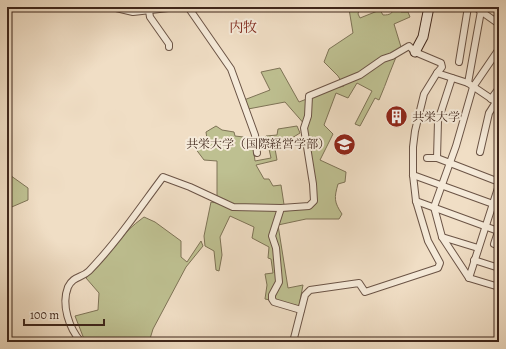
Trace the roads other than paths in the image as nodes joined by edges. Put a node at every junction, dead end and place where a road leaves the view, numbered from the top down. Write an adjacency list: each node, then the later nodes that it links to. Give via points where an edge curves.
1 (112, 7): 7 (street, via 133,12)
2 (177, 7): 7 (street)
3 (188, 7): 20 (street, via 231,70 255,135)
4 (429, 7): 12 (street, via 423,37)
5 (468, 7): 13 (street)
6 (475, 7): 8 (street)
7 (149, 11): 10 (street, via 150,17)
8 (481, 11): 9 (street); 16 (street)
9 (499, 24)
10 (169, 47)
11 (499, 49): 16 (street)
12 (415, 52): 14 (street, via 441,63 442,67); 30 (street, via 409,46 382,59 360,75 309,96 308,116 304,128 314,201 309,206)
13 (459, 62)
14 (437, 73): 15 (street); 24 (street, via 424,94 418,113 413,147)
15 (452, 78): 16 (street); 22 (street, via 438,121)
16 (470, 85): 18 (street); 23 (street)
17 (499, 88): 18 (street)
18 (495, 102): 19 (street, via 489,113)
19 (480, 152)
20 (257, 153)
21 (427, 158): 22 (street)
22 (437, 158): 23 (street)
23 (450, 163): 25 (street); 26 (street)
24 (413, 175): 26 (street); 27 (street)
25 (499, 183): 28 (street)
26 (442, 185): 28 (street); 29 (street)
27 (416, 201): 29 (street); 40 (street, via 428,241 440,263 438,268 365,292 359,283 310,290 305,295)
28 (493, 204): 31 (street)
29 (434, 207): 31 (street); 33 (street)
30 (281, 208): 40 (street, via 272,236 276,248 279,282 272,299 274,302); 41 (street, via 233,206 163,177 104,256 87,273 74,279 68,288 66,300 69,318 73,332)
31 (485, 227): 32 (street); 35 (street)
32 (499, 230): 34 (street, via 494,244)
33 (442, 237): 35 (street); 38 (street)
34 (499, 245)
35 (478, 248): 36 (street)
36 (474, 260): 37 (street); 38 (street)
37 (499, 268)
38 (469, 278): 39 (street)
39 (499, 287)
40 (301, 310): 44 (street)
41 (81, 342)
42 (95, 342): 43 (street)
43 (110, 342)
44 (293, 342)

